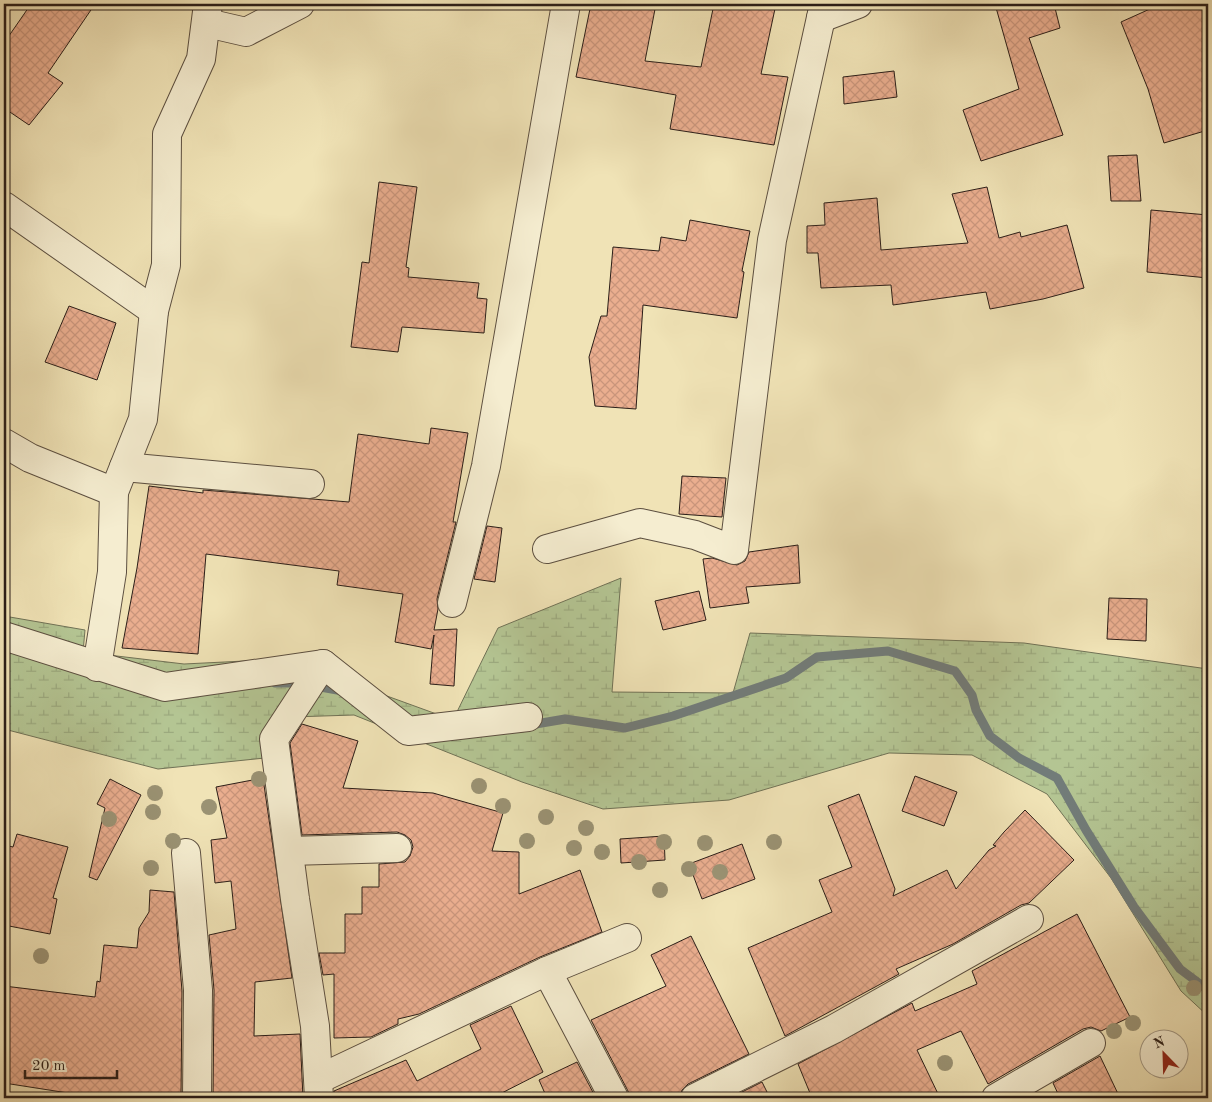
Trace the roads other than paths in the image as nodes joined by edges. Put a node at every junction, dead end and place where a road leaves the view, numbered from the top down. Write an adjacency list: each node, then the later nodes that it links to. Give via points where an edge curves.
1 (300, 4): 5 (street, via 246,32)
2 (566, 4): 13 (street, via 486,466)
3 (858, 4): 4 (street)
4 (823, 11): 12 (street, via 772,240 734,550 695,535 640,523)
5 (207, 13): 7 (street, via 201,59 167,134 166,266)
6 (4, 206): 7 (street)
7 (154, 311): 9 (street, via 143,419)
8 (4, 443): 11 (street, via 30,458)
9 (124, 466): 10 (street); 11 (street)
10 (310, 484)
11 (114, 492): 16 (street, via 112,572)
12 (547, 549)
13 (452, 603)
14 (4, 636): 16 (street)
15 (323, 664): 16 (street, via 165,687); 17 (street, via 408,731); 19 (street, via 274,740)
16 (97, 667)
17 (528, 717)
18 (397, 848): 19 (street)
19 (288, 851): 25 (street, via 315,1026)
20 (186, 853): 26 (street, via 198,990)
21 (1029, 919): 28 (street, via 834,1029)
22 (627, 938): 23 (street)
23 (547, 971): 25 (street); 27 (street)
24 (1091, 1043): 29 (street)
25 (319, 1089)
26 (197, 1098)
27 (614, 1098)
28 (695, 1098)
29 (996, 1098)

